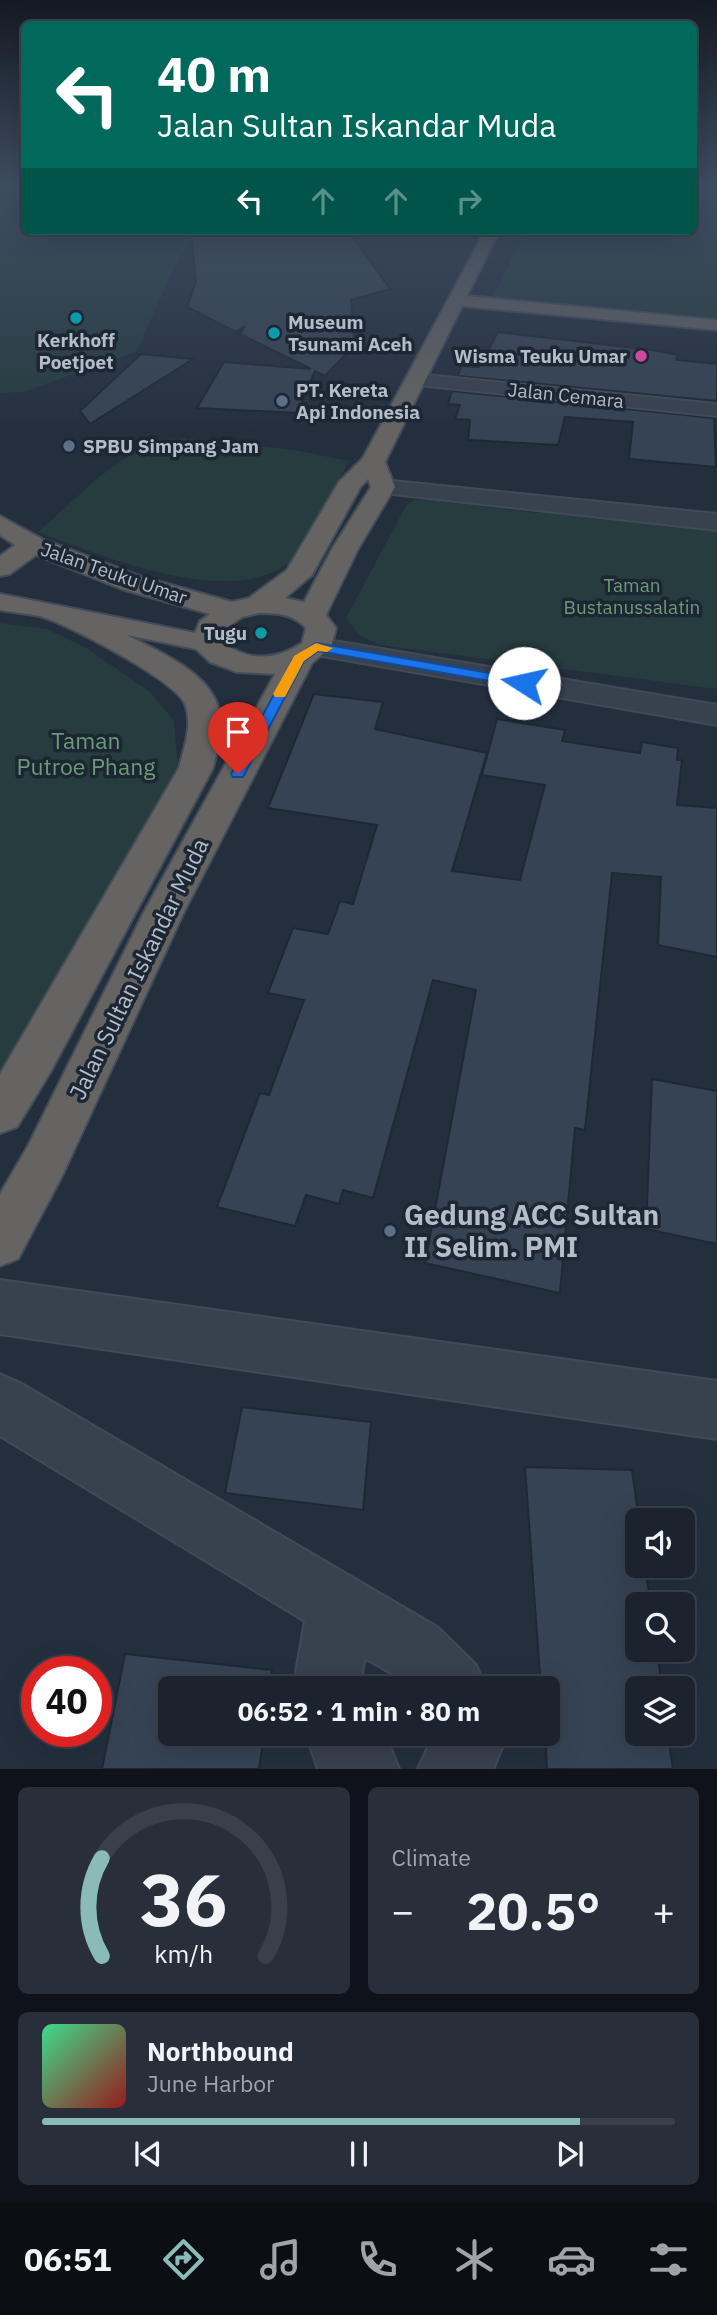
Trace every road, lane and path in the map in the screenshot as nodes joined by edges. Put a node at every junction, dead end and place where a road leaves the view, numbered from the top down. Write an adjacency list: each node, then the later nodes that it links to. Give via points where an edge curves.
1 (475, 267): 2 (highway)
2 (459, 300): 3 (highway); 4 (highway)
3 (717, 325)
4 (415, 380): 5 (street, Jalan Cemara); 6 (highway)
5 (717, 410)
6 (373, 462): 7 (highway); 8 (highway)
7 (351, 482): 8 (street); 14 (highway, via 298,575)
8 (383, 486): 9 (street); 16 (highway)
9 (717, 522)
10 (0, 524): 11 (highway, Jalan Teuku Umar)
11 (33, 545): 12 (highway); 14 (highway, Jalan Teuku Umar, via 132,583)
12 (0, 568)
13 (0, 603): 15 (highway, Jalan Teuku Umar)
14 (246, 608): 16 (highway, Jalan Teuku Umar, via 293,607); 18 (highway, via 210,627 209,646 219,656 257,666)
15 (51, 610): 17 (highway, Jalan Teuku Umar); 20 (highway, Jalan Sultan Iskandar Muda, via 158,663 199,697 205,724 195,768 42,1046)
16 (312, 615): 18 (highway, via 321,628)
17 (193, 641)
18 (307, 652): 19 (street); 21 (highway, Jalan Sultan Iskandar Muda, via 164,912 45,1161)
19 (717, 715)
20 (0, 1113)
21 (0, 1242)
22 (0, 1307): 24 (street)
23 (0, 1403): 25 (street)
24 (717, 1409)
25 (340, 1604): 26 (street); 27 (street, via 414,1650)
26 (330, 1676)
27 (439, 1676)
28 (344, 1746): 30 (street)
29 (467, 1746): 31 (street)
30 (364, 1769)
31 (453, 1769)

